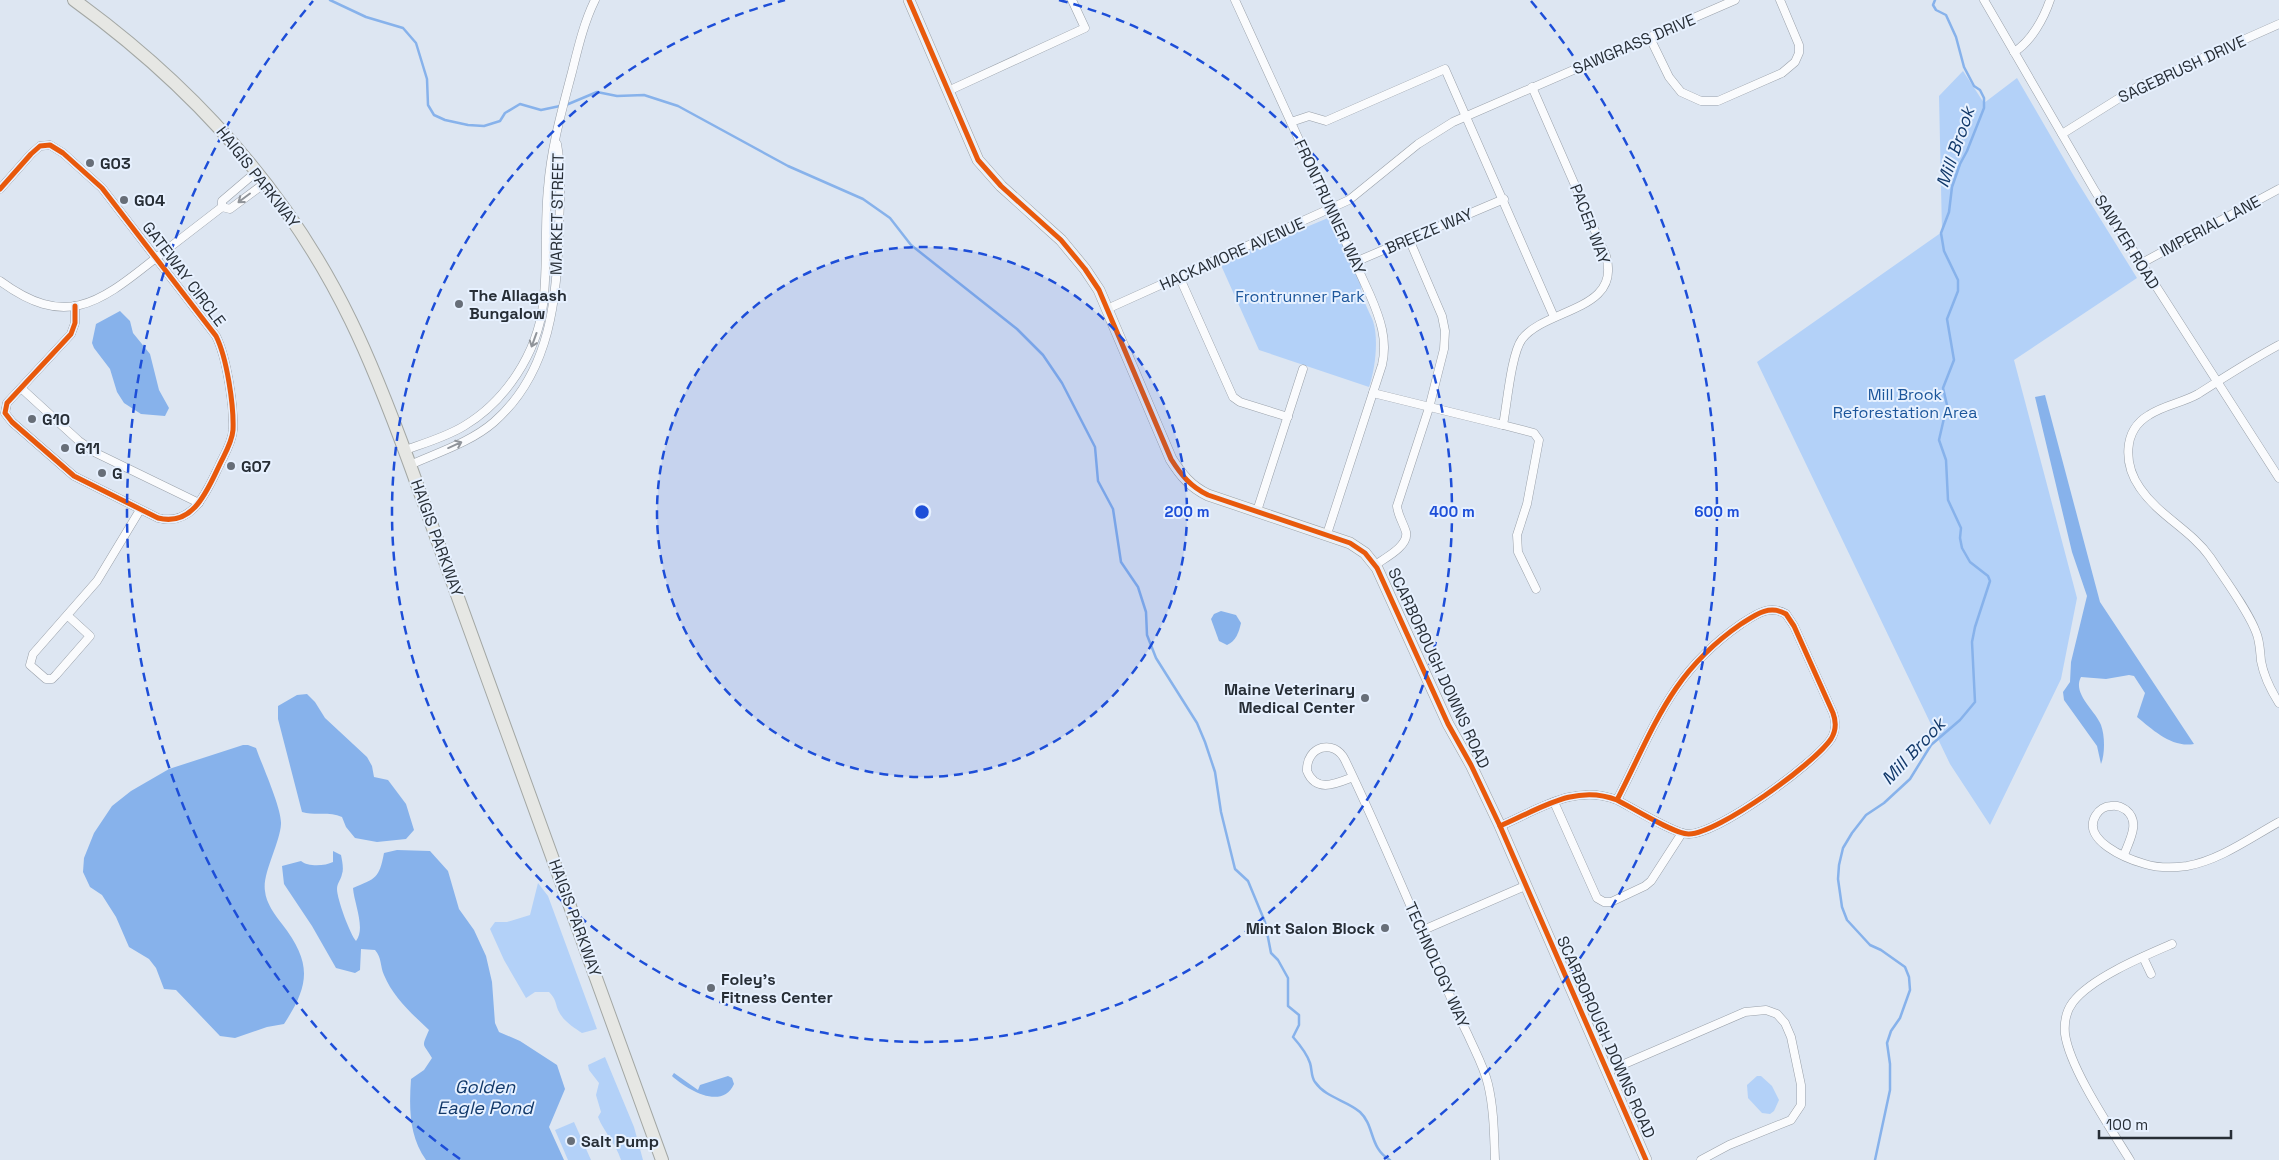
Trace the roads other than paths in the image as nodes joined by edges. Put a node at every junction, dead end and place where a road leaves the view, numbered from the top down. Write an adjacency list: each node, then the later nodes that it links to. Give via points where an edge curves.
1 (74, 0): 19 (main road, HAIGIS PARKWAY, via 131,43 175,82 215,122)
2 (595, 0): 18 (street, MARKET STREET)
3 (909, 0): 14 (street, SCARBOROUGH DOWNS ROAD)
4 (1072, 0): 14 (street, via 1085,28)
5 (1235, 0): 16 (street, FRONTRUNNER WAY)
6 (1735, 0): 11 (street, SAWGRASS DRIVE)
7 (1780, 0): 11 (street, via 1799,45 1795,62 1782,73 1718,100 1701,102 1681,92 1669,77)
8 (1984, 0): 12 (street, SAWYER ROAD)
9 (2050, 0): 12 (street, via 2029,40)
10 (2279, 24): 17 (street, SAGEBRUSH DRIVE, via 2136,87)
11 (1650, 38): 13 (street, SAWGRASS DRIVE)
12 (2014, 52): 17 (street, SAWYER ROAD)
13 (1532, 87): 15 (street, HACKAMORE AVENUE); 34 (street, PACER WAY, via 1608,263 1607,278 1598,295)
14 (948, 91): 33 (street, SCARBOROUGH DOWNS ROAD, via 978,160 1075,256)
15 (1467, 116): 16 (street, via 1445,69 1326,121 1309,116); 23 (street); 25 (street, HACKAMORE AVENUE, via 1432,135 1367,188)
16 (1291, 122): 25 (street, FRONTRUNNER WAY)
17 (2062, 134): 29 (street, SAWYER ROAD)
18 (555, 135): 43 (street, MARKET STREET, one-way to 43, via 548,188 543,307 525,362 487,409 440,438); 44 (street, MARKET STREET, one-way to 18, via 479,433 495,421 515,401 542,352 555,298 558,254 560,162)
19 (256, 172): 20 (main road, HAIGIS PARKWAY); 24 (street, via 222,201)
20 (265, 183): 24 (street, one-way to 24, via 230,209); 43 (main road, HAIGIS PARKWAY, via 299,229 342,302 376,374)
21 (0, 189): 27 (street, GATEWAY CIRCLE, via 35,150 50,145 102,188)
22 (2279, 189): 29 (street, IMPERIAL LANE)
23 (1504, 199): 26 (street, BREEZE WAY); 34 (street)
24 (222, 207): 27 (street)
25 (1331, 210): 28 (street, FRONTRUNNER WAY); 30 (street, HACKAMORE AVENUE)
26 (1409, 239): 28 (street, BREEZE WAY); 40 (street, via 1445,330 1444,349)
27 (156, 258): 32 (street, via 107,295); 46 (street, GATEWAY CIRCLE, via 216,336 226,364 232,435)
28 (1355, 262): 39 (street, FRONTRUNNER WAY, via 1380,317 1384,335 1384,355)
29 (2140, 264): 37 (street, SAWYER ROAD)
30 (1179, 276): 33 (street, HACKAMORE AVENUE); 41 (street, via 1233,397)
31 (0, 281): 32 (street, via 23,297 39,303)
32 (75, 306): 38 (street, GATEWAY CIRCLE, via 71,334)
33 (1107, 308): 48 (street, SCARBOROUGH DOWNS ROAD, via 1178,471 1202,492)
34 (1554, 317): 42 (street, PACER WAY, via 1528,332 1517,348)
35 (2279, 345): 37 (street)
36 (1304, 369): 41 (street)
37 (2216, 381): 45 (street, SAWYER ROAD); 53 (street, via 2193,397 2150,414 2141,421 2129,442 2128,461 2135,480 2147,497 2198,542 2250,620 2259,640 2266,682)
38 (22, 388): 46 (street, via 96,453); 47 (street, GATEWAY CIRCLE, via 6,406 5,413 12,422 74,476)
39 (1373, 393): 40 (street); 49 (street, FRONTRUNNER WAY)
40 (1429, 408): 42 (street); 50 (street, via 1397,506 1406,538)
41 (1288, 417): 48 (street)
42 (1504, 425): 51 (street, via 1534,433 1539,440 1527,504 1517,535 1518,552)
43 (405, 450): 44 (main road, HAIGIS PARKWAY)
44 (410, 465): 67 (main road, HAIGIS PARKWAY)
45 (2279, 478)
46 (199, 503): 47 (street, GATEWAY CIRCLE, via 182,518 169,520)
47 (140, 510): 52 (street, via 101,575)
48 (1257, 511): 49 (street, SCARBOROUGH DOWNS ROAD)
49 (1327, 534): 50 (street, SCARBOROUGH DOWNS ROAD, via 1360,549)
50 (1375, 565): 58 (street, SCARBOROUGH DOWNS ROAD, via 1448,724)
51 (1536, 589)
52 (67, 615): 52 (street, via 30,660 30,665 46,679 54,678 90,636)
53 (2279, 703)
54 (1353, 777): 54 (street, TECHNOLOGY WAY, via 1345,758 1336,749 1324,746 1308,757 1307,771 1320,785 1334,785); 62 (street, TECHNOLOGY WAY)
55 (1616, 800): 56 (street, via 1588,793); 59 (street); 59 (street, via 1660,712 1687,670 1724,636 1758,613 1770,610 1783,612 1794,626 1833,713 1834,733 1799,770 1752,802 1707,830 1696,834)
56 (1554, 802): 58 (street); 59 (street, via 1597,898 1604,902 1612,902 1648,884)
57 (2279, 822): 60 (street, via 2213,858 2188,866 2160,867)
58 (1500, 826): 61 (street, SCARBOROUGH DOWNS ROAD)
59 (1682, 833)
60 (2124, 855): 60 (street, via 2134,828 2132,819 2121,808 2106,807 2093,820 2094,834 2100,842)
61 (1525, 886): 62 (street); 66 (street, SCARBOROUGH DOWNS ROAD)
62 (1421, 931): 68 (street, TECHNOLOGY WAY, via 1486,1078 1492,1107)
63 (2172, 944): 64 (street)
64 (2143, 957): 65 (street); 71 (street, via 2080,994 2070,1007 2065,1027 2076,1065)
65 (2151, 974)
66 (1608, 1071): 69 (street, SCARBOROUGH DOWNS ROAD); 70 (street, via 1745,1012 1763,1009 1781,1018 1791,1037 1801,1085 1800,1109 1789,1121)
67 (662, 1160)
68 (1495, 1160)
69 (1646, 1160)
70 (1701, 1160)
71 (2130, 1160)

